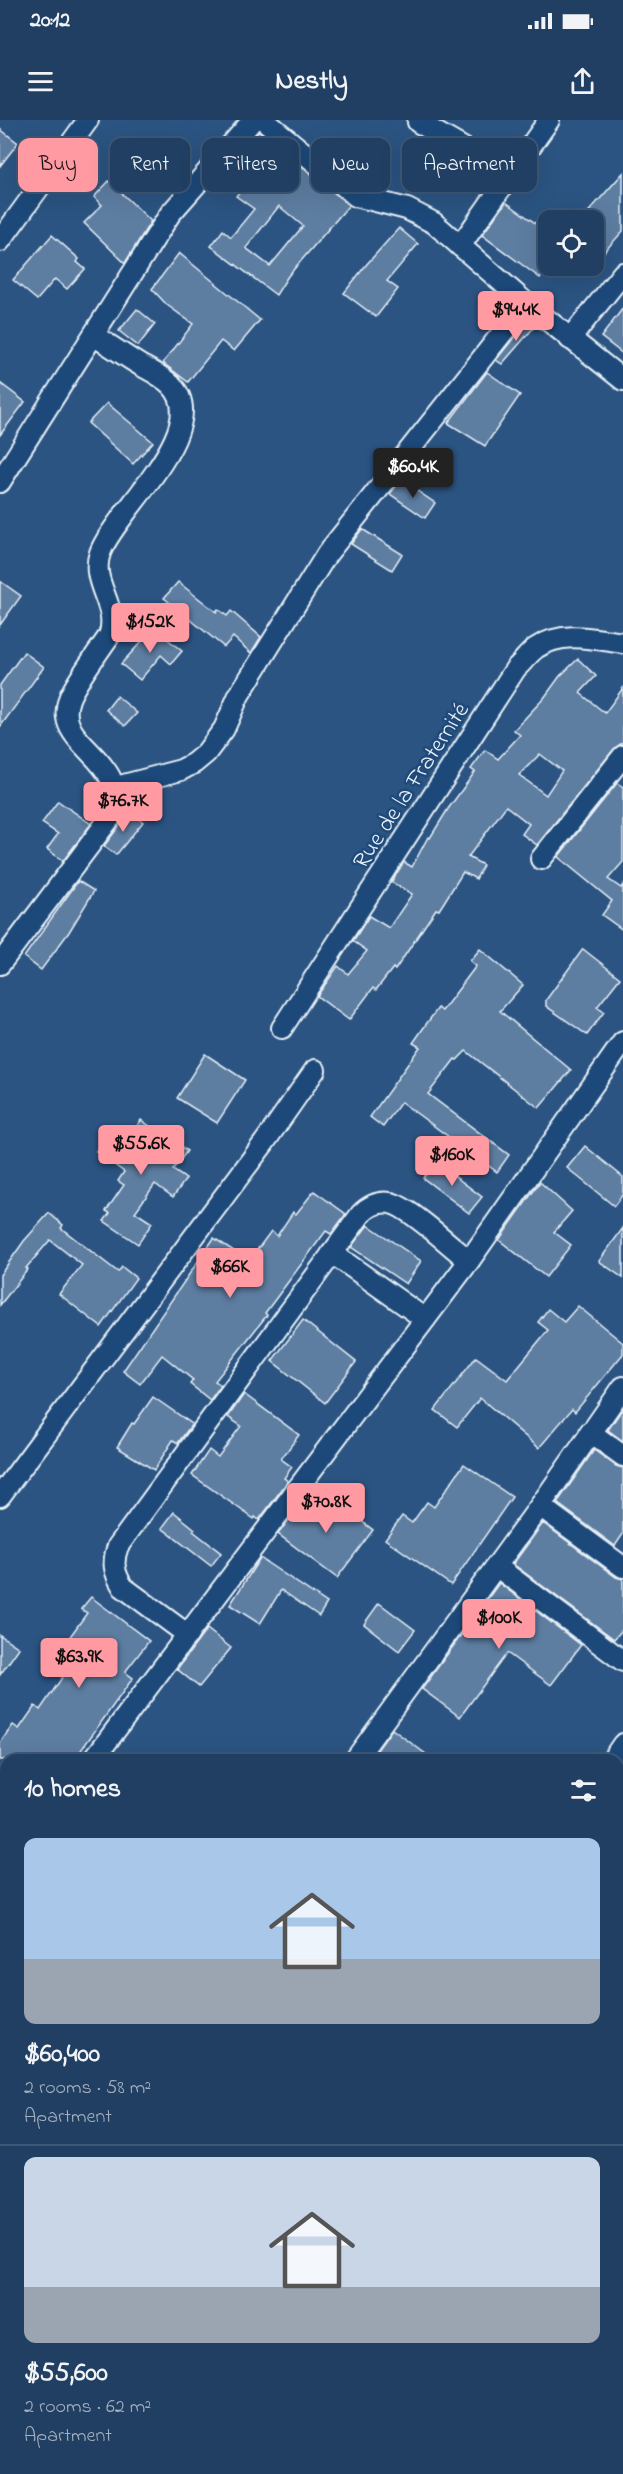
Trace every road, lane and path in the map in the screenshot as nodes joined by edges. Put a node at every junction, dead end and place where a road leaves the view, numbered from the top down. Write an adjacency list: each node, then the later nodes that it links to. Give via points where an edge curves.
1 (88, 120): 9 (street)
2 (253, 120): 13 (street, via 170,214)
3 (264, 120): 10 (street, via 356,196 407,209 434,223)
4 (419, 120): 6 (street)
5 (549, 120): 7 (street)
6 (446, 138)
7 (536, 138)
8 (498, 192): 10 (street)
9 (0, 241)
10 (460, 246): 12 (street)
11 (623, 273): 14 (street)
12 (526, 303): 14 (street); 19 (street, via 327,554 206,753 181,770)
13 (94, 336): 16 (street); 19 (street, via 173,386 183,411 182,426 159,466 106,539 99,555 98,578 113,625 69,699 67,712 75,736 111,775)
14 (570, 339): 15 (street)
15 (623, 380)
16 (0, 482)
17 (623, 643): 22 (street, Rue de la Fraternité, via 578,636 555,639 535,648 516,668)
18 (623, 756): 20 (street)
19 (116, 787): 21 (street, via 113,814)
20 (541, 860)
21 (0, 964)
22 (282, 1028)
23 (623, 1042): 26 (street)
24 (315, 1070): 31 (street)
25 (332, 1252): 26 (street, via 368,1207 389,1203 399,1205); 27 (street); 35 (street, via 118,1546 114,1567 123,1587)
26 (469, 1261): 27 (street)
27 (425, 1319): 35 (street)
28 (623, 1387): 29 (street)
29 (590, 1432): 30 (street); 32 (street)
30 (623, 1456)
31 (0, 1496)
32 (540, 1506): 33 (street); 34 (street)
33 (621, 1560)
34 (496, 1566): 36 (street); 38 (street)
35 (188, 1635): 37 (street)
36 (623, 1661)
37 (98, 1754)
38 (359, 1754)

